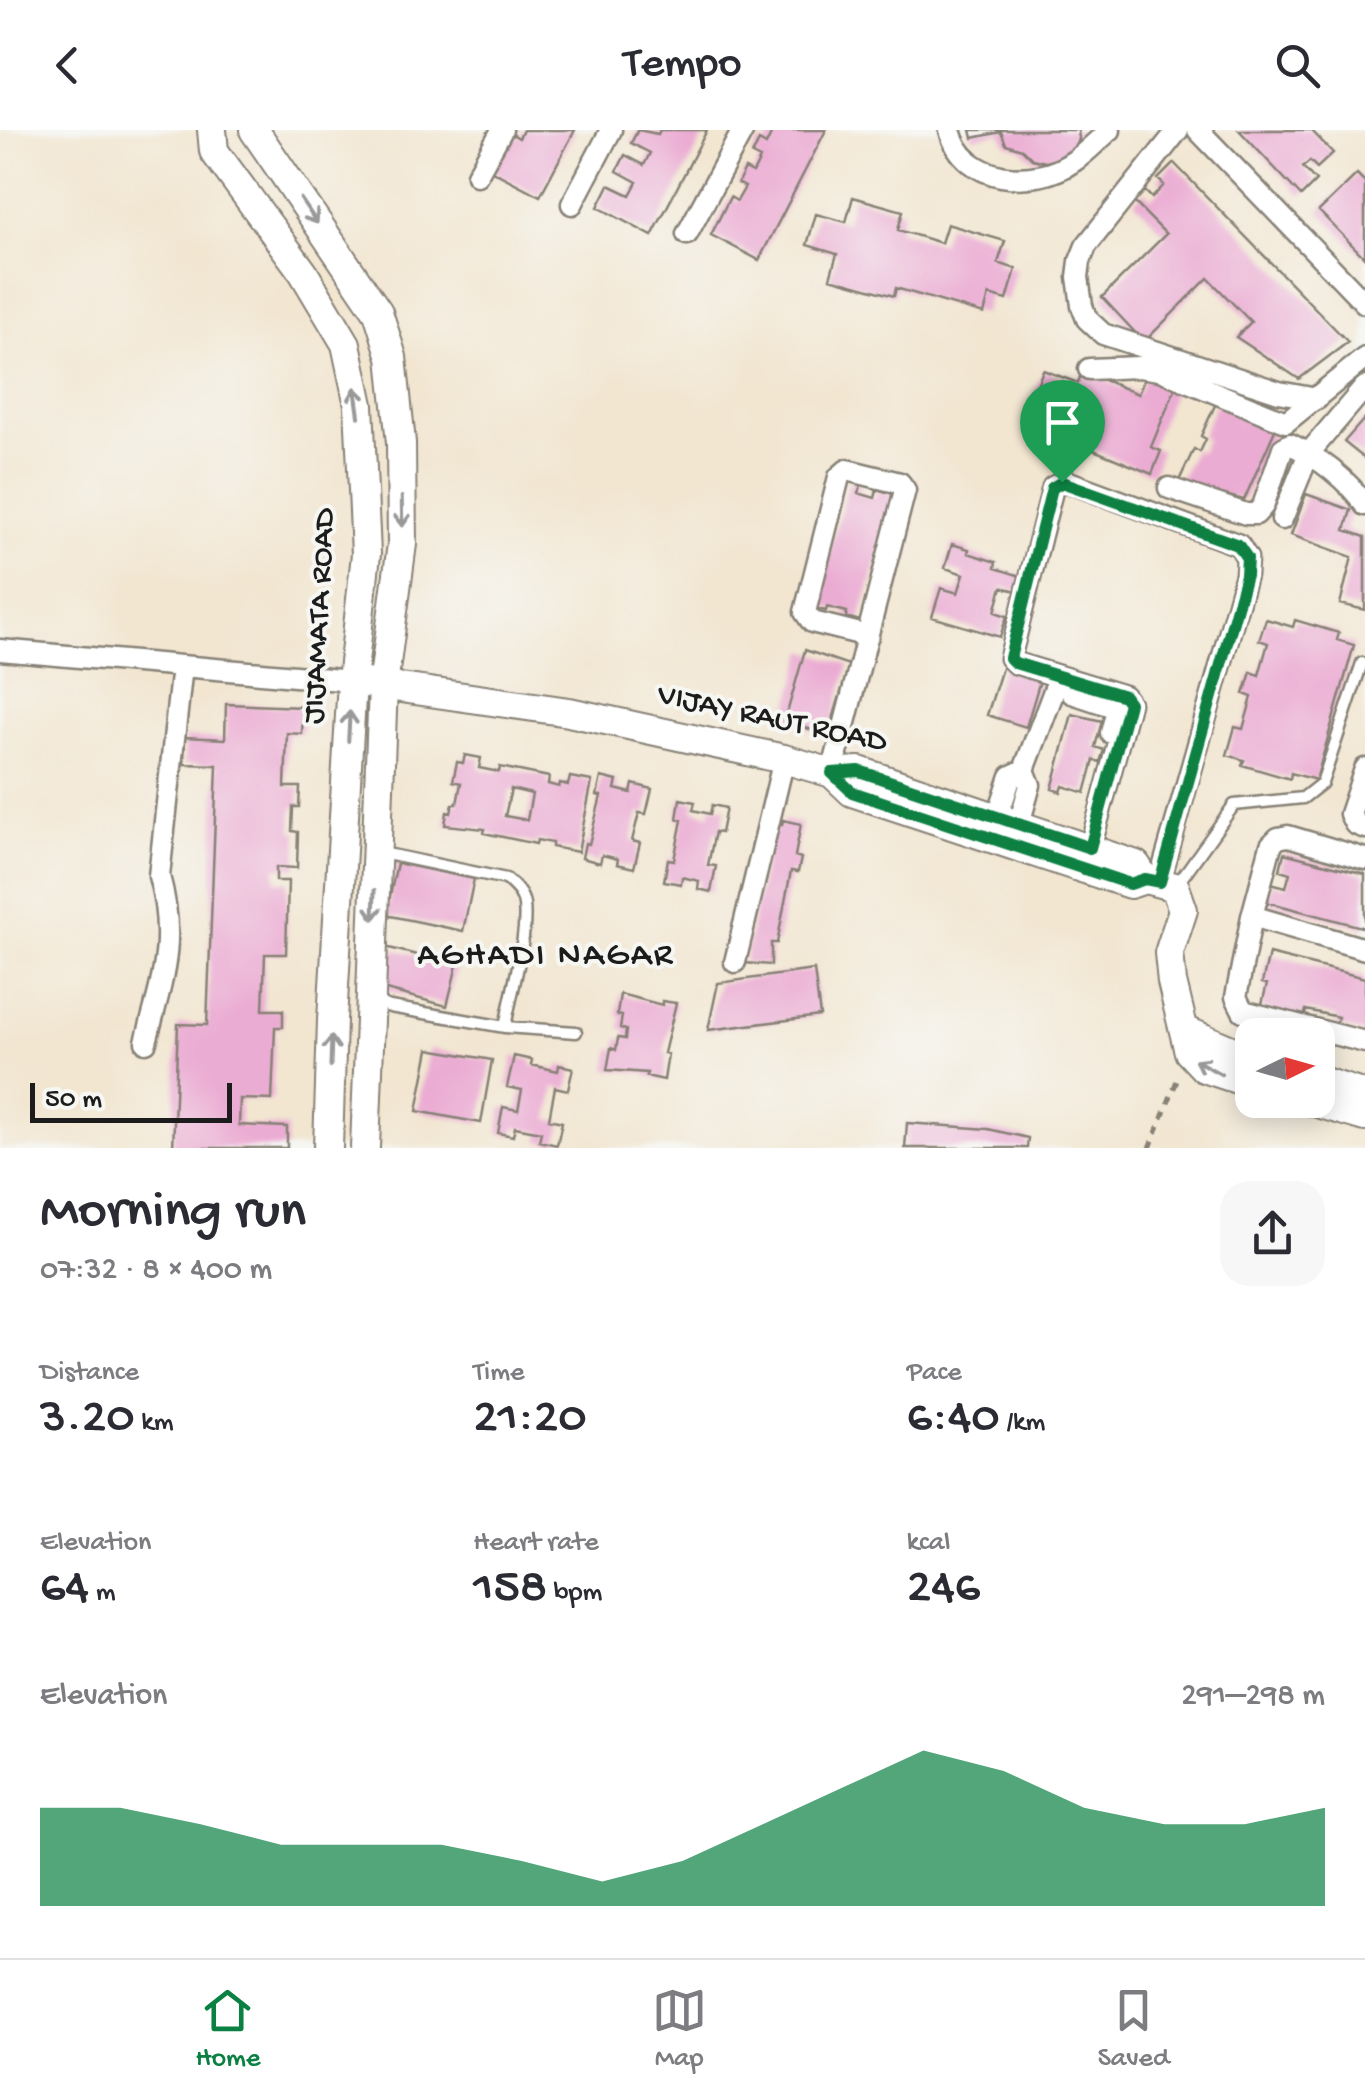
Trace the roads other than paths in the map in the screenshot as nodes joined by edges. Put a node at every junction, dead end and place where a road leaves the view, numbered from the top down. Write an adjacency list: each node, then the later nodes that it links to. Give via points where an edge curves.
1 (212, 130): 26 (street, JIJAMATA ROAD, one-way to 1, via 366,554 359,406 346,344 303,272 214,151)
2 (254, 130): 27 (street, JIJAMATA ROAD, one-way to 27, via 378,312 392,357 402,544)
3 (502, 130): 10 (street)
4 (612, 130): 11 (street)
5 (743, 130): 12 (street)
6 (950, 130): 7 (street, via 959,151 980,170 1035,178 1073,162)
7 (1110, 130)
8 (1178, 130): 17 (street, via 1086,246 1078,277 1087,319 1102,334)
9 (1198, 130): 13 (street)
10 (477, 174)
11 (572, 204)
12 (687, 234)
13 (1365, 304)
14 (1365, 358): 17 (street)
15 (1089, 369): 17 (street, via 1160,370 1281,422)
16 (1365, 387): 18 (street)
17 (1317, 400)
18 (1309, 453): 19 (street, via 1285,446 1264,506 1252,515); 20 (street); 21 (street)
19 (1170, 488)
20 (1365, 505)
21 (1282, 518)
22 (868, 636): 22 (street, via 812,622 805,612 839,477 847,470 905,490); 30 (street)
23 (0, 650): 25 (street)
24 (1362, 662): 36 (lane, via 1322,782 1303,798 1234,805)
25 (182, 666): 26 (street); 44 (street, via 160,876 168,955)
26 (352, 682): 27 (street, VIJAY RAUT ROAD); 52 (street, JIJAMATA ROAD, one-way to 26)
27 (383, 686): 28 (street, VIJAY RAUT ROAD, via 569,712); 33 (street, JIJAMATA ROAD)
28 (784, 759): 30 (street, VIJAY RAUT ROAD); 39 (street)
29 (1365, 769): 32 (street, via 1350,814)
30 (832, 773): 31 (street, VIJAY RAUT ROAD, via 859,771)
31 (1002, 827): 34 (street, VIJAY RAUT ROAD); 34 (street, via 1012,776 1024,770 1053,687 1116,710)
32 (1365, 828)
33 (376, 852): 40 (street, JIJAMATA ROAD, one-way to 40); 41 (lane, via 506,879 517,888 523,928)
34 (1085, 854): 36 (street, VIJAY RAUT ROAD, via 1136,865); 36 (street, via 1129,703 1010,658 1052,488 1066,482 1238,545 1247,558)
35 (1365, 859): 37 (street, via 1278,838)
36 (1160, 883): 43 (street, via 1180,894 1184,910 1169,954)
37 (1252, 916): 38 (street); 45 (street, via 1236,997 1242,1011)
38 (1365, 949)
39 (735, 962)
40 (371, 1000): 41 (lane); 53 (street, JIJAMATA ROAD)
41 (505, 1026): 42 (lane)
42 (576, 1032)
43 (1190, 1039): 46 (street); 47 (street, one-way to 43, via 1204,1068)
44 (146, 1042)
45 (1365, 1042)
46 (1235, 1054)
47 (1235, 1078)
48 (1335, 1085): 49 (street)
49 (1365, 1094)
50 (1335, 1108): 51 (street)
51 (1365, 1117)
52 (328, 1148)
53 (365, 1148)

